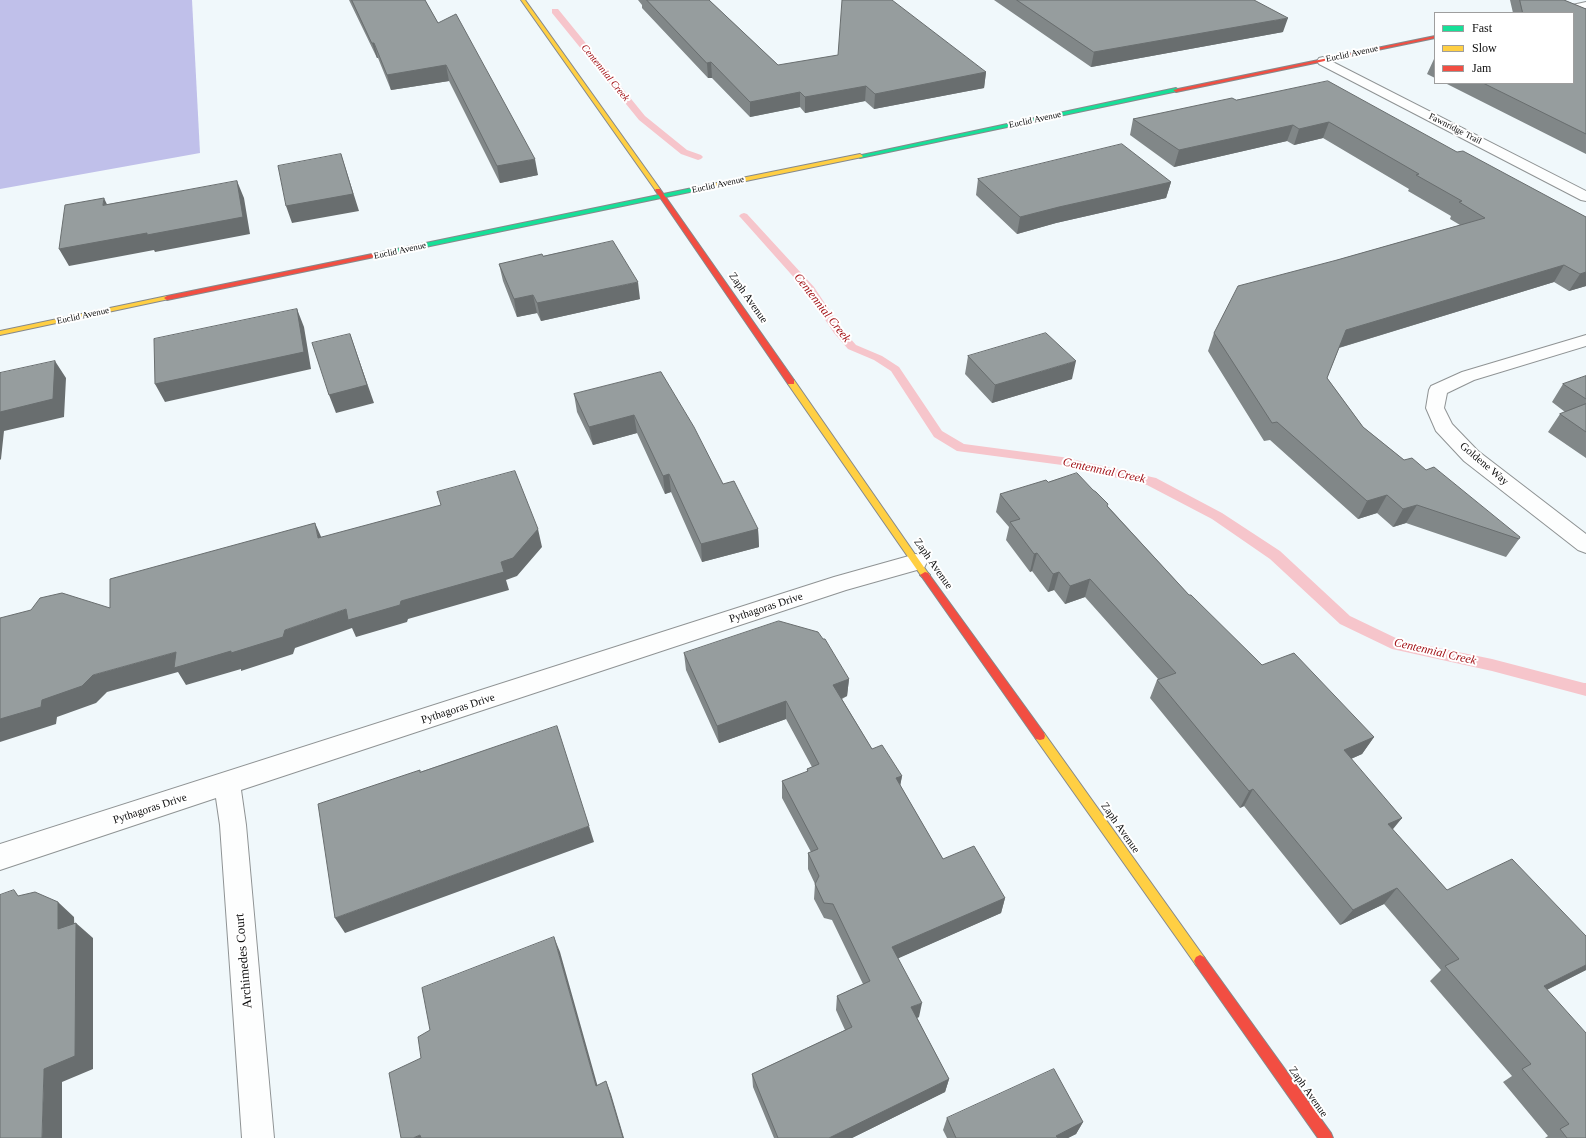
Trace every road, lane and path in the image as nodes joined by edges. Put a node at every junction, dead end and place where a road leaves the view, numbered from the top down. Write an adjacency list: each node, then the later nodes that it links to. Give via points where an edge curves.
1 (524, 0): 7 (street, Zaph Avenue)
2 (1578, 0): 3 (street)
3 (1586, 4): 4 (street)
4 (1553, 12)
5 (1434, 37): 6 (street, Euclid Avenue)
6 (1323, 61): 7 (street, Euclid Avenue); 8 (street, Fawnridge Trail)
7 (663, 197): 9 (street, Euclid Avenue); 12 (street, Zaph Avenue)
8 (1586, 197)
9 (0, 333)
10 (1586, 340): 11 (street, Goldene Way, via 1468,376 1438,390 1435,408 1444,427 1471,456)
11 (1586, 545)
12 (916, 562): 13 (street, Pythagoras Drive, via 842,583); 16 (street, Zaph Avenue)
13 (227, 784): 14 (street, Pythagoras Drive); 15 (street, Archimedes Court)
14 (0, 857)
15 (258, 1138)
16 (1326, 1138)

